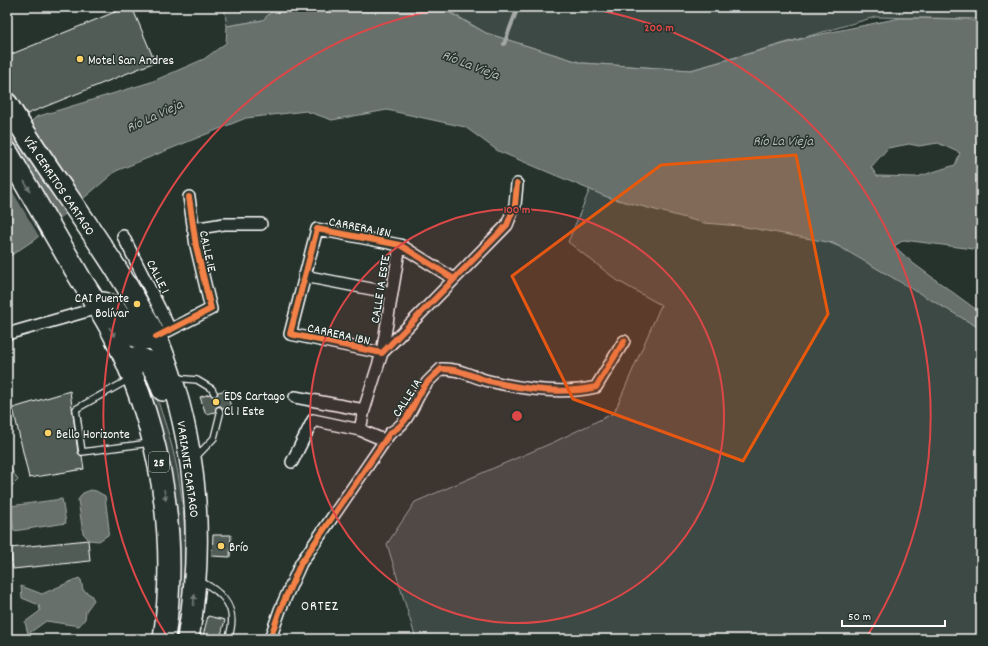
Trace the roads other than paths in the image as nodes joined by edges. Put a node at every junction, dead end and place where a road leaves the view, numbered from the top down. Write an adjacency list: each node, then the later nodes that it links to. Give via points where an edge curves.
1 (11, 110): 9 (highway, VÍA CERRITOS CARTAGO)
2 (7, 152): 13 (highway, VÍA CERRITOS CARTAGO / 25, one-way to 13)
3 (517, 184): 11 (street, via 515,205 507,225)
4 (189, 197): 6 (street, CALLE 1E)
5 (261, 224): 6 (street, via 224,224)
6 (193, 229): 14 (street, CALLE 1E, via 211,309)
7 (123, 236): 14 (street, CALLE 1)
8 (400, 245): 10 (street, CARRERA 18N, via 317,229); 11 (street); 12 (street, CALLE 1A ESTE)
9 (115, 266): 14 (highway, VARIANTE CARTAGO)
10 (304, 276): 12 (street); 17 (street, CARRERA 1BN, via 290,334)
11 (454, 279): 17 (street)
12 (392, 293): 17 (street, CALLE 1A ESTE)
13 (92, 297): 14 (highway, via 113,307 135,336 145,339); 15 (street); 18 (highway, 25, one-way to 18, via 117,340)
14 (163, 333): 19 (highway, VARIANTE CARTAGO)
15 (7, 334)
16 (624, 341): 26 (street, CALLE 1A, via 596,387 583,390 534,389 488,381 453,368 441,369 426,384 404,423)
17 (382, 353): 24 (street, CALLE 1A ESTE)
18 (129, 368): 22 (highway, via 132,358 142,360 154,368 163,392); 27 (highway, 25); 27 (lane, via 76,409 82,452)
19 (171, 377): 20 (lane, via 197,380); 22 (highway, VARIANTE CARTAGO)
20 (214, 393)
21 (295, 397): 24 (street)
22 (179, 405): 28 (highway, VARIANTE CARTAGO)
23 (219, 410): 28 (lane, via 214,438)
24 (364, 410): 25 (street, CALLE 1A ESTE)
25 (360, 430): 26 (street); 29 (street, via 313,420)
26 (384, 440): 34 (street, CALLE 1A, via 301,562)
27 (154, 443): 31 (highway, 25, one-way to 31, via 166,501 168,531 169,590)
28 (191, 462): 30 (highway, VARIANTE CARTAGO, via 197,520)
29 (292, 462)
30 (196, 579): 32 (highway, VARIANTE CARTAGO, one-way to 30); 33 (lane, via 215,588 231,606 232,629)
31 (164, 639)
32 (188, 639)
33 (228, 639)
34 (270, 639)

